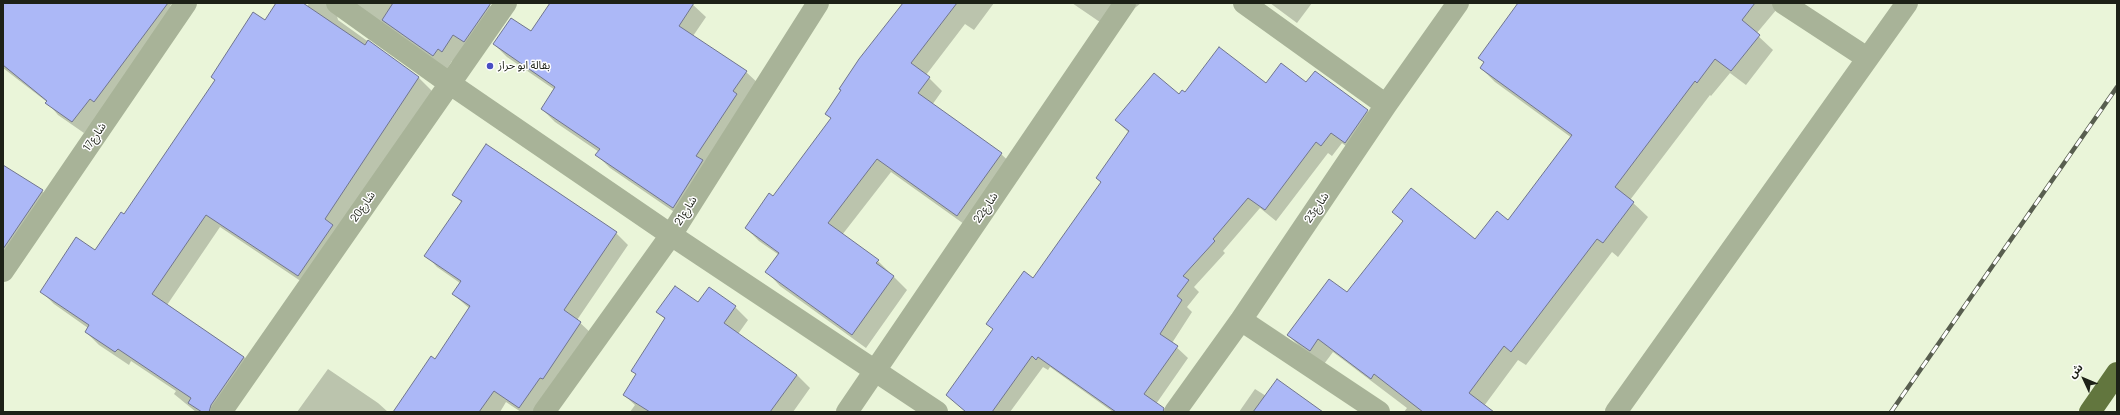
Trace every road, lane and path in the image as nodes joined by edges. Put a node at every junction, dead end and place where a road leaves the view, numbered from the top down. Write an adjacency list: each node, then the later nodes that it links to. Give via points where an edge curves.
1 (186, 3): 14 (street, شارع17)
2 (337, 3): 11 (street)
3 (506, 3): 11 (street, شارع20)
4 (818, 3): 13 (street, شارع21)
5 (1125, 3): 16 (street, شارع22)
6 (1244, 3): 12 (street)
7 (1458, 3): 12 (street, شارع23)
8 (1783, 3): 10 (street)
9 (1907, 3): 10 (street)
10 (1867, 58): 24 (street)
11 (450, 83): 13 (street); 18 (street, شارع20)
12 (1386, 105): 15 (street, شارع23)
13 (671, 234): 16 (street); 19 (street, شارع21)
14 (3, 271)
15 (1241, 320): 22 (street, شارع23); 23 (street)
16 (876, 370): 20 (street, شارع22); 21 (street)
17 (2117, 373): 25 (highway)
18 (221, 412)
19 (544, 412)
20 (846, 412)
21 (937, 412)
22 (1175, 412)
23 (1379, 412)
24 (1616, 412)
25 (2090, 412)

